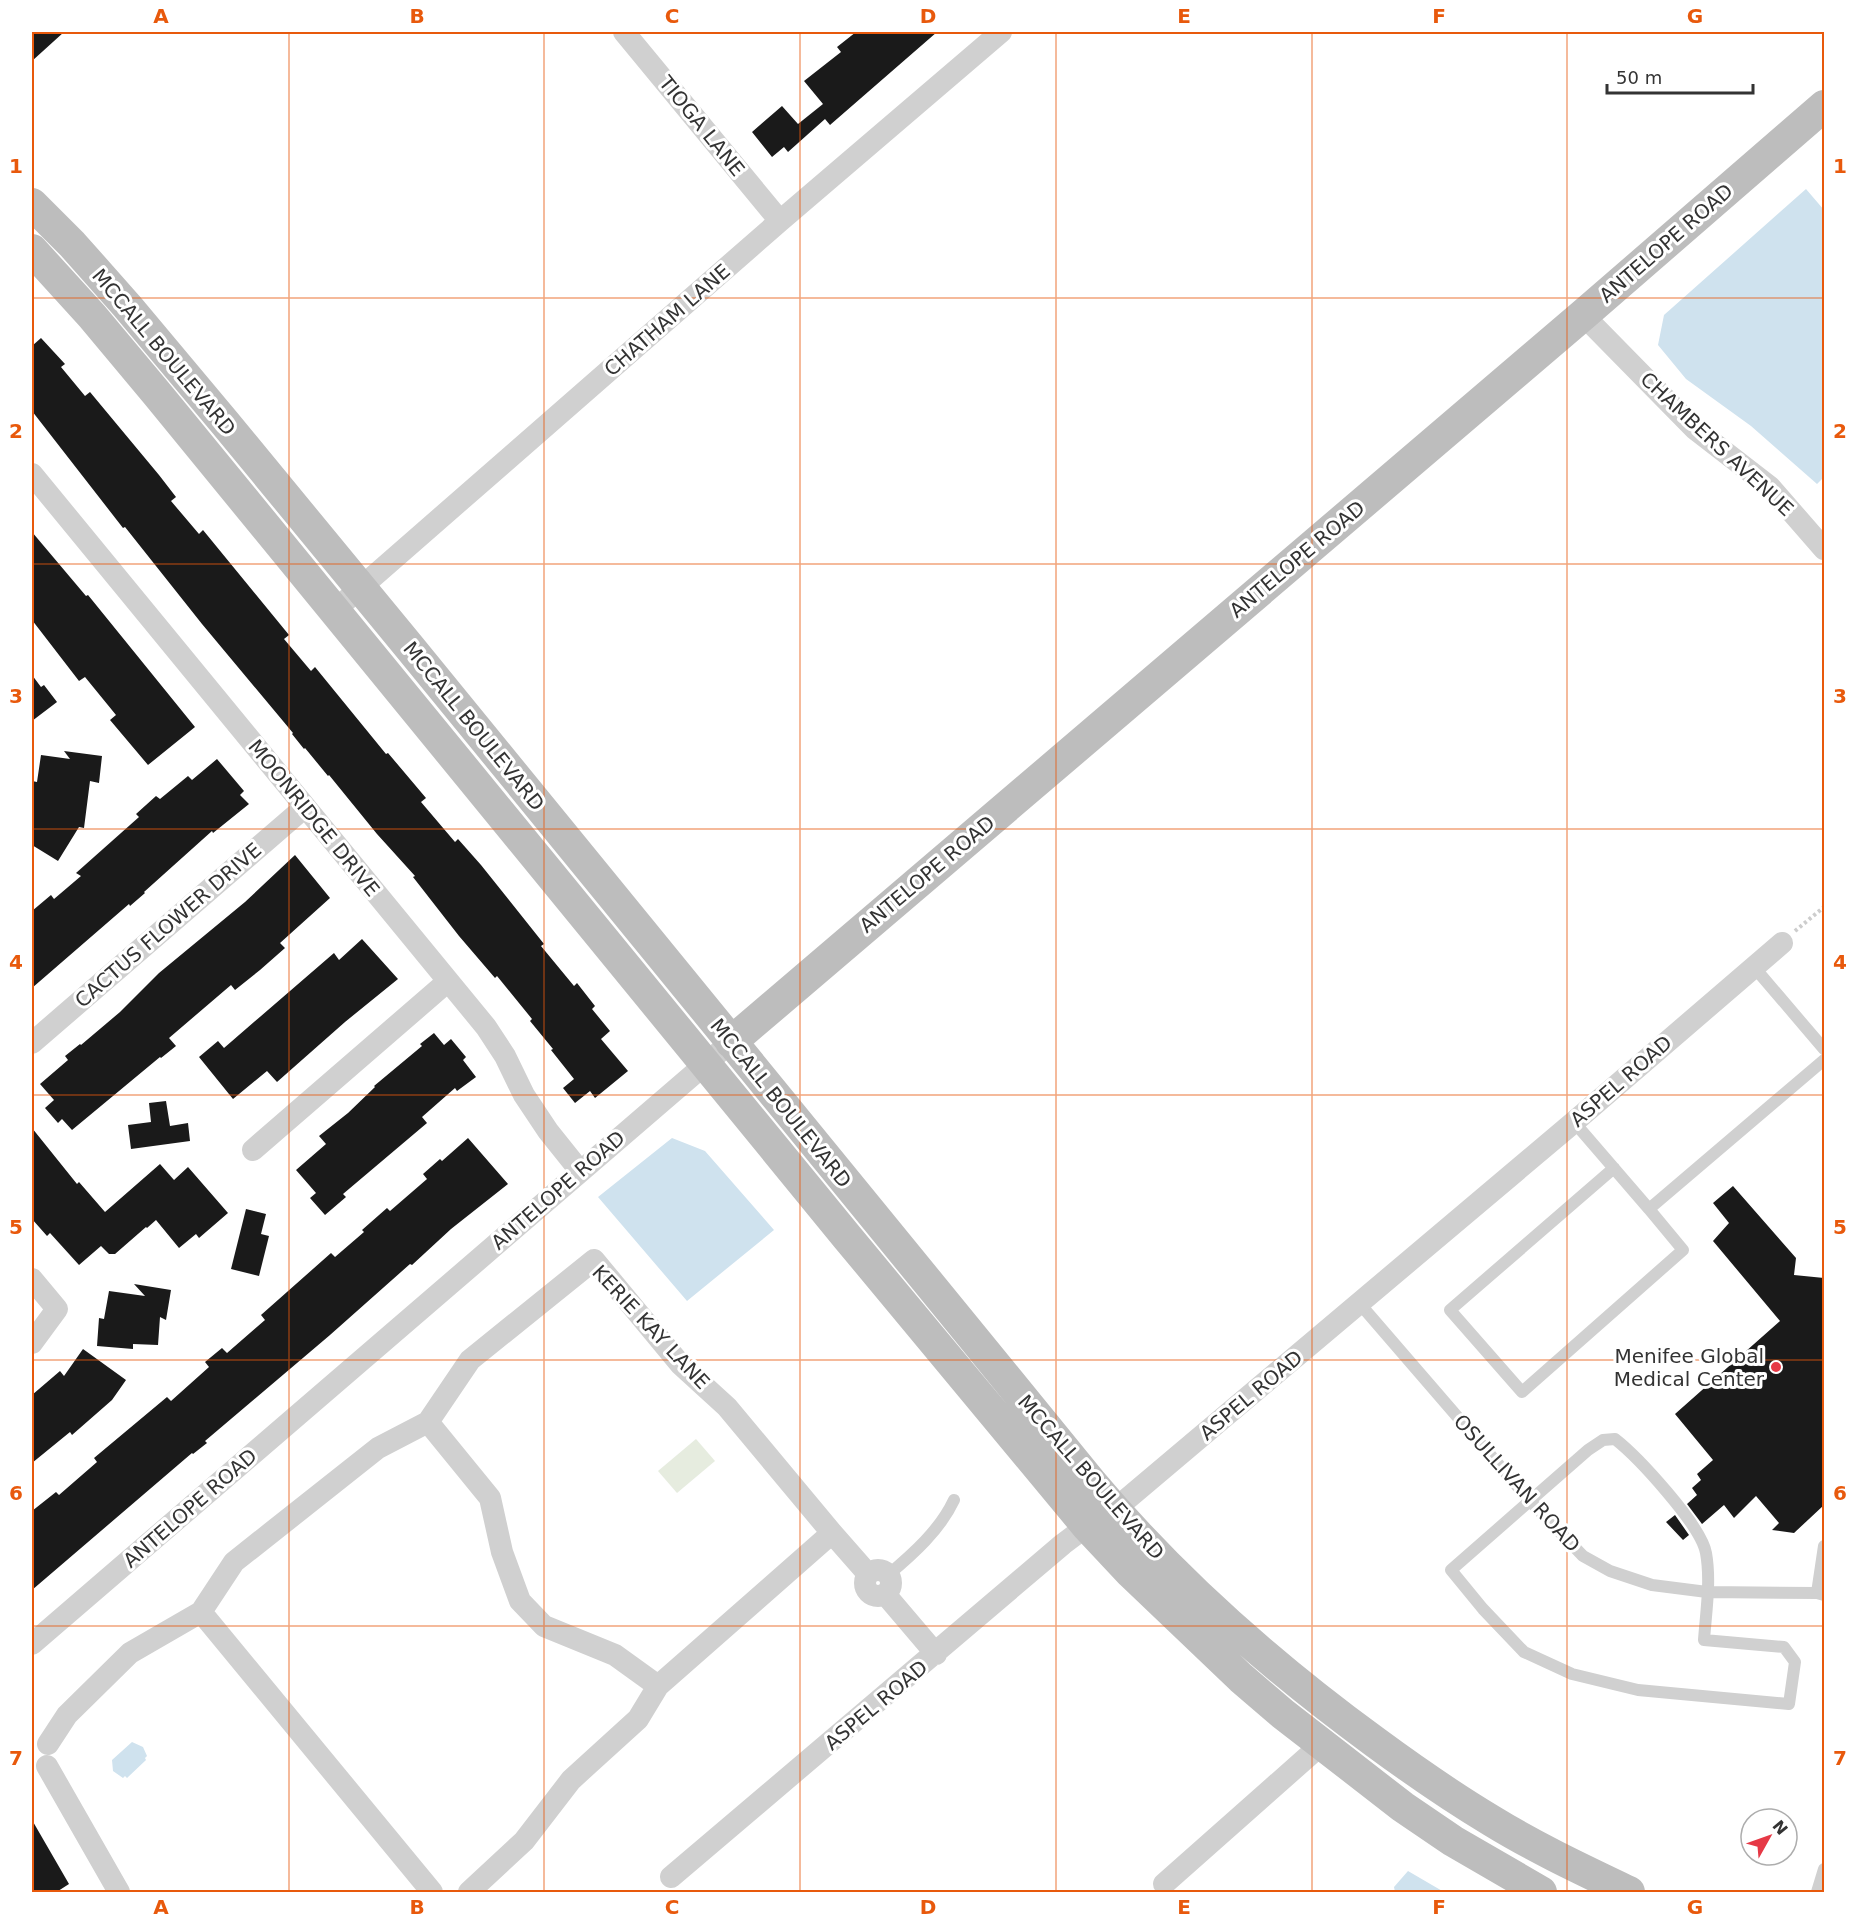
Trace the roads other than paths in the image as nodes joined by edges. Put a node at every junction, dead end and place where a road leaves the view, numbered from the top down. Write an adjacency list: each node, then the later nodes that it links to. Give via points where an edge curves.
1 (1001, 32): 5 (street, CHATHAM LANE)
2 (635, 35): 5 (street, TIOGA LANE)
3 (1824, 106): 7 (main road, ANTELOPE ROAD)
4 (32, 204): 10 (main road, MCCALL BOULEVARD, via 127,306)
5 (780, 221): 10 (street, CHATHAM LANE)
6 (32, 250): 11 (main road, MCCALL BOULEVARD, via 144,378)
7 (1583, 315): 9 (street, CHAMBERS AVENUE, via 1695,429 1770,487); 16 (main road, ANTELOPE ROAD)
8 (32, 474): 12 (street, MOONRIDGE DRIVE)
9 (1824, 549)
10 (360, 588): 11 (street, CHATHAM LANE); 16 (main road, MCCALL BOULEVARD)
11 (335, 610): 20 (main road, MCCALL BOULEVARD)
12 (306, 807): 15 (street, MOONRIDGE DRIVE); 17 (street, CACTUS FLOWER DRIVE)
13 (1782, 943): 14 (street, ASPEL ROAD)
14 (1754, 967): 18 (lane); 21 (street, ASPEL ROAD)
15 (447, 982): 22 (street); 24 (street, MOONRIDGE DRIVE, via 486,1027 524,1095)
16 (731, 1042): 20 (street, ANTELOPE ROAD); 32 (main road, MCCALL BOULEVARD)
17 (32, 1043)
18 (1824, 1049)
19 (1824, 1060): 25 (lane)
20 (705, 1064): 24 (street, ANTELOPE ROAD); 33 (main road, MCCALL BOULEVARD)
21 (1574, 1122): 23 (lane); 27 (street, ASPEL ROAD)
22 (253, 1150)
23 (1614, 1168): 25 (lane); 25 (lane, via 1450,1310 1522,1392 1683,1250)
24 (580, 1171): 40 (street, ANTELOPE ROAD)
25 (1649, 1209)
26 (32, 1279): 28 (street, via 57,1309)
27 (1360, 1304): 31 (lane, OSULLIVAN ROAD); 32 (street, ASPEL ROAD)
28 (32, 1342)
29 (428, 1422): 34 (street, KERIE KAY LANE, via 470,1360 594,1260 681,1365 727,1407); 39 (street, KERIE KAY LANE, via 378,1448 234,1562); 42 (street, via 490,1498 502,1552 520,1601 544,1626 615,1655)
30 (954, 1500): 36 (lane, via 948,1514 925,1541)
31 (1531, 1502): 37 (lane, OSULLIVAN ROAD, via 1583,1556 1610,1571 1652,1585); 37 (lane, via 1588,1450 1603,1440 1615,1439 1693,1524 1707,1554); 37 (lane, via 1451,1570 1524,1652 1572,1674 1638,1690 1789,1704 1795,1662 1784,1647 1704,1640)
32 (1114, 1510): 33 (street, ASPEL ROAD); 52 (main road, MCCALL BOULEVARD, via 1245,1641 1323,1704 1491,1821)
33 (1087, 1526): 41 (street, ASPEL ROAD); 43 (main road, MCCALL BOULEVARD, via 1218,1657)
34 (832, 1533): 36 (street); 42 (street)
35 (1824, 1546): 38 (lane)
36 (881, 1581): 41 (street)
37 (1707, 1592): 38 (lane, OSULLIVAN ROAD)
38 (1821, 1594)
39 (201, 1612): 44 (street, KERIE KAY LANE, via 130,1653); 49 (street)
40 (32, 1644)
41 (936, 1654): 46 (street, ASPEL ROAD)
42 (658, 1686): 50 (street, via 638,1719 572,1780 524,1842)
43 (1322, 1744): 47 (street); 51 (main road, MCCALL BOULEVARD, via 1402,1807)
44 (37, 1751): 48 (street, KERIE KAY LANE)
45 (1824, 1869): 53 (lane)
46 (671, 1877)
47 (1164, 1884)
48 (119, 1893)
49 (432, 1893)
50 (469, 1893)
51 (1542, 1893)
52 (1629, 1893)
53 (1817, 1893)

